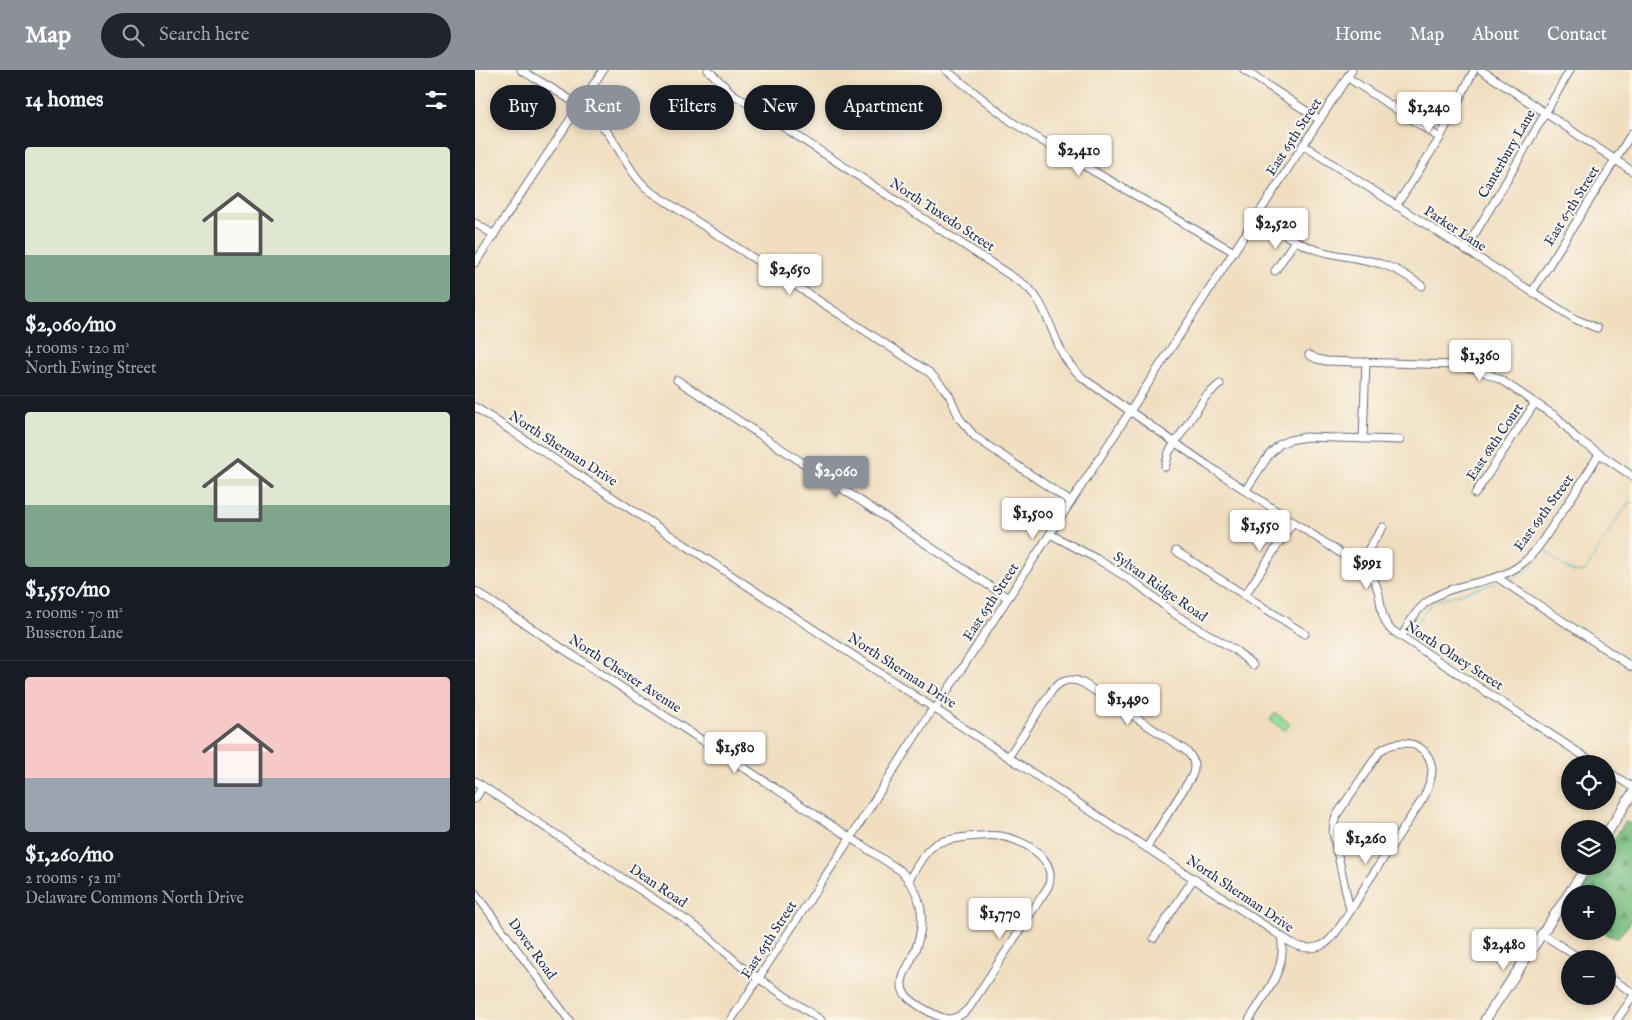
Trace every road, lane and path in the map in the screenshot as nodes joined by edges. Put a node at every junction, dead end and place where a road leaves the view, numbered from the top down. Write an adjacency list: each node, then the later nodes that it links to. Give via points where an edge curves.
1 (521, 70): 12 (street)
2 (603, 70): 11 (street)
3 (708, 70): 40 (street, North Tuxedo Street, via 733,94 1025,285 1042,305 1061,351 1073,369)
4 (947, 70): 28 (street, via 1012,122 1055,150)
5 (1244, 70): 14 (street)
6 (1352, 70): 10 (street, East 65th Street)
7 (1474, 70): 18 (street)
8 (1481, 70): 13 (street)
9 (1570, 70): 13 (street, Canterbury Lane)
10 (1347, 78): 14 (street, East 65th Street); 18 (street)
11 (593, 85)
12 (566, 99)
13 (1545, 113): 20 (street); 27 (street, Canterbury Lane)
14 (1320, 120): 19 (street, East 65th Street)
15 (566, 127): 25 (street)
16 (606, 130): 49 (street, via 646,188 927,372 943,387 960,419 975,437)
17 (1632, 133): 20 (street, East 67th Street)
18 (1440, 138): 22 (street)
19 (1303, 145): 22 (street, Parker Lane); 23 (street, East 65th Street)
20 (1615, 160): 21 (street); 32 (street, East 67th Street)
21 (1632, 171)
22 (1396, 206): 27 (street, Parker Lane)
23 (1257, 217): 26 (street); 28 (street, East 65th Street)
24 (475, 223): 25 (street)
25 (494, 235): 29 (street)
26 (1295, 241): 30 (street); 31 (street, via 1322,252 1386,265)
27 (1465, 250): 32 (street, Parker Lane)
28 (1233, 252): 40 (street, East 65th Street)
29 (475, 263)
30 (1275, 271)
31 (1422, 286)
32 (1532, 292): 33 (street, Parker Lane, via 1575,319)
33 (1597, 328)
34 (1309, 355): 35 (street, via 1326,361)
35 (1366, 362): 38 (street, via 1470,367 1495,377); 41 (street)
36 (677, 380): 58 (street)
37 (1220, 384): 43 (street, via 1206,396)
38 (1535, 403): 44 (street, via 1558,418 1572,434); 48 (street, East 68th Court)
39 (475, 407): 63 (street, North Sherman Drive)
40 (1130, 411): 43 (street, North Olney Street); 49 (street, East 65th Street)
41 (1363, 439): 42 (street); 47 (street, via 1304,437 1289,440 1269,455)
42 (1400, 440)
43 (1175, 443): 45 (street); 47 (street, North Olney Street)
44 (1599, 454): 46 (street); 55 (street, East 69th Street, via 1537,549 1518,567)
45 (1165, 467)
46 (1632, 476)
47 (1245, 491): 50 (street, North Olney Street)
48 (1475, 494)
49 (1071, 502): 52 (street, East 65th Street)
50 (1293, 522): 54 (street, North Olney Street); 57 (street)
51 (1383, 527): 54 (street)
52 (1050, 534): 58 (street, East 65th Street); 61 (street, Sylvan Ridge Road, via 1142,588 1176,615 1235,650)
53 (1176, 551): 57 (street)
54 (1358, 564): 60 (street, North Olney Street, via 1377,585 1386,624)
55 (1498, 578): 60 (street, East 69th Street, via 1435,596 1417,613); 62 (street)
56 (475, 591): 73 (street, North Chester Avenue)
57 (1245, 595): 59 (street)
58 (1008, 598): 63 (street, East 65th Street)
59 (1305, 634)
60 (1402, 636): 64 (street, North Olney Street)
61 (1253, 665)
62 (1632, 667)
63 (935, 708): 65 (street, North Sherman Drive); 73 (street, East 65th Street)
64 (1583, 755)
65 (1009, 756): 74 (street, North Sherman Drive); 74 (street, via 1053,689 1067,680 1083,683 1185,750 1193,760 1193,776)
66 (1616, 777): 69 (street)
67 (475, 781): 68 (street, Dean Road)
68 (483, 786): 71 (street); 84 (street, Dean Road, via 701,930)
69 (1632, 787)
70 (1632, 794): 72 (main road)
71 (475, 799)
72 (1615, 820)
73 (851, 837): 77 (street, North Chester Avenue, via 893,865); 84 (street, East 65th Street)
74 (1147, 847): 76 (street, North Sherman Drive)
75 (1581, 875): 80 (main road)
76 (1194, 878): 81 (street, North Sherman Drive); 82 (street)
77 (908, 881): 77 (street, North Chester Avenue, via 929,850 937,844 986,835 1004,836 1022,843 1044,858 1050,872 1048,887 969,1008 951,1019 939,1017 908,998 903,990 902,978 918,944 922,923 918,900)
78 (475, 893): 88 (street, Dover Road)
79 (1350, 910): 79 (street, via 1424,797 1432,768 1421,749 1412,744 1395,743 1385,747 1337,813 1333,833); 81 (street, North Sherman Drive, via 1331,937 1317,947 1300,947)
80 (1543, 934): 83 (street); 92 (main road)
81 (1281, 936): 91 (street, via 1282,956 1278,972)
82 (1154, 938)
83 (1567, 950)
84 (758, 979): 89 (street, East 65th Street); 90 (street, Dean Road)
85 (1616, 982): 86 (street)
86 (1632, 992)
87 (1632, 998): 93 (street)
88 (569, 1020)
89 (731, 1020)
90 (821, 1020)
91 (1249, 1020)
92 (1485, 1020)
93 (1617, 1020)

